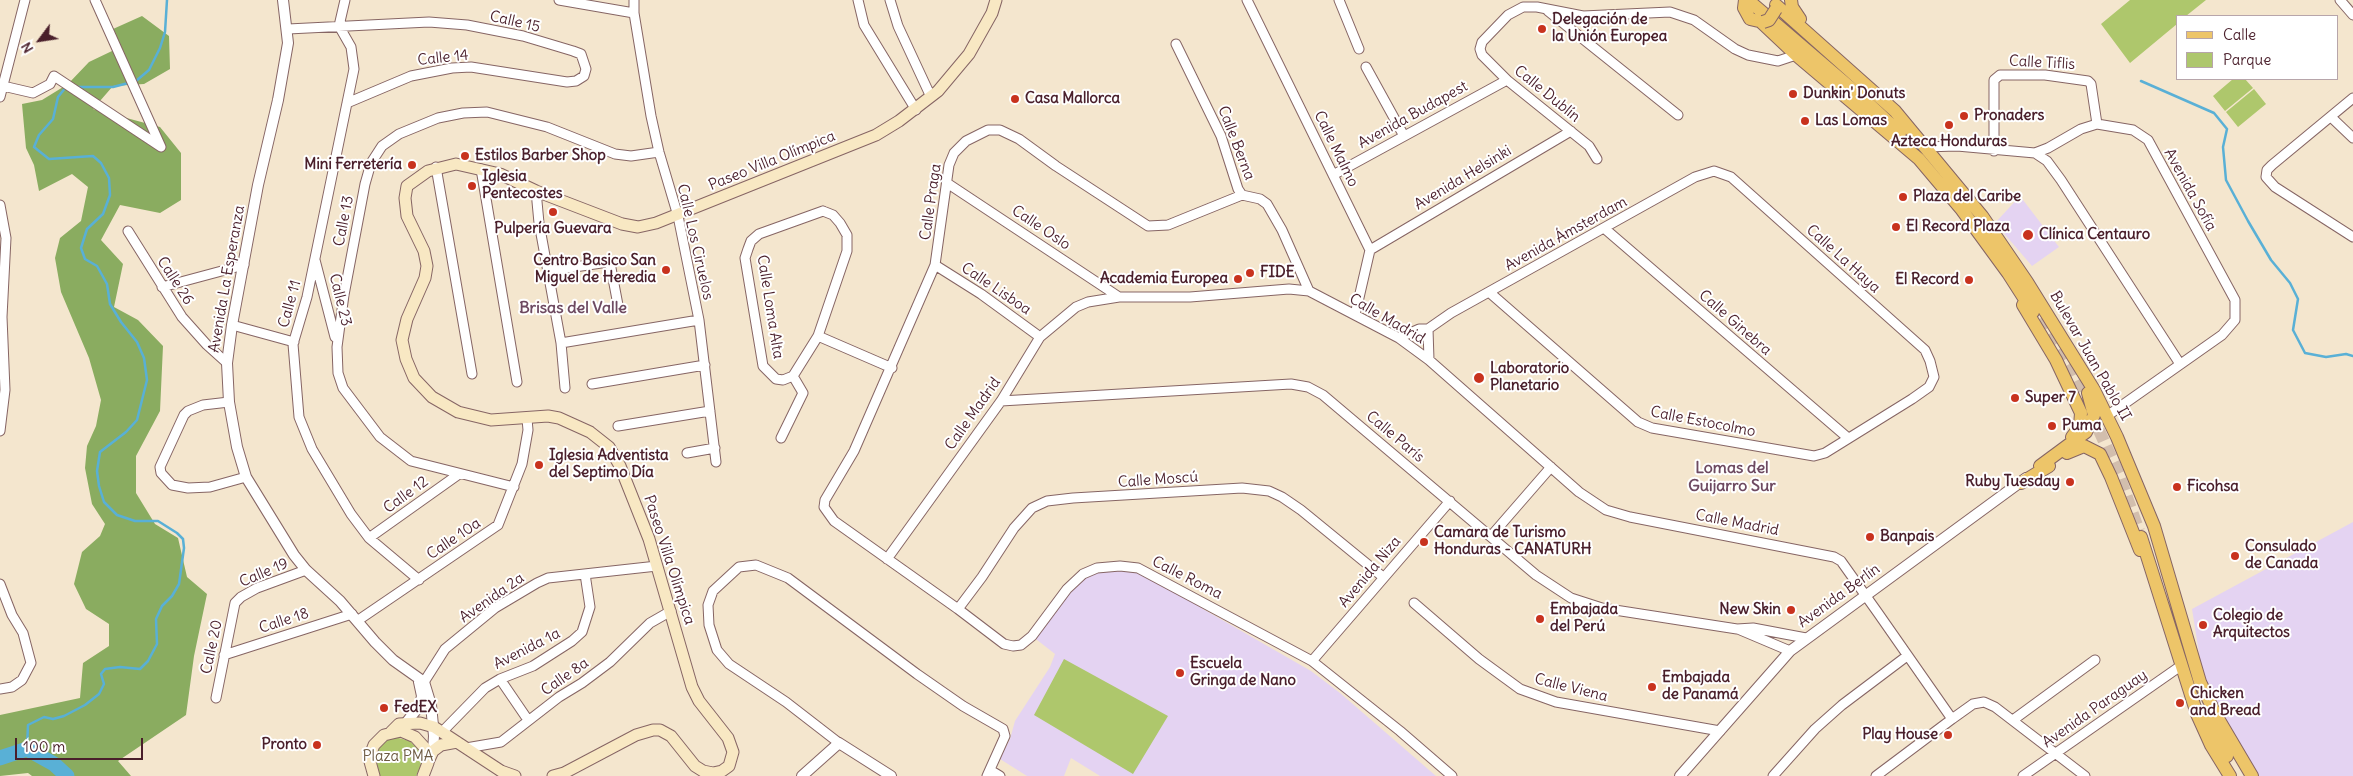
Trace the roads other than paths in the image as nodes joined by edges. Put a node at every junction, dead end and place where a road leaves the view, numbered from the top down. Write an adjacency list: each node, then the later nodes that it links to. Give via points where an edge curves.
1 (25, 0): 29 (street)
2 (95, 0): 29 (street, via 162,147 54,76 50,84 33,93)
3 (283, 0): 21 (street, Avenida La Esperanza)
4 (345, 0): 20 (street)
5 (558, 0): 17 (street)
6 (634, 0): 17 (street, Calle Los Ciruelos)
7 (858, 0): 34 (street, via 864,25)
8 (890, 0): 31 (street, via 898,26)
9 (996, 0): 31 (main road, Paseo Villa Olímpica, via 969,54)
10 (1247, 0): 51 (street, Calle Malmo)
11 (1339, 0): 23 (street)
12 (1791, 0): 25 (main road, via 1796,15)
13 (2340, 0): 18 (street)
14 (1745, 2): 19 (main road, Bulevar Juan Pablo II, via 1750,19); 39 (main road, Bulevar Juan Pablo II); 47 (main road, Bulevar Juan Pablo II, via 1890,121)
15 (1776, 3): 19 (main road, bridge, via 1769,20); 25 (main road, Bulevar Juan Pablo II)
16 (1546, 9): 24 (street, via 1583,16 1670,12 1694,20 1748,55 1778,61); 27 (street, Calle Dublín, via 1523,7 1508,15 1482,42 1482,55); 35 (street)
17 (634, 13): 44 (street, Calle Los Ciruelos)
18 (2353, 15)
19 (1762, 22): 24 (main road, Bulevar Juan Pablo II)
20 (339, 26): 21 (street, Calle 15); 28 (street, Calle 15, via 429,22 467,25 523,36 580,54 586,74); 33 (street, Calle 11, via 354,58)
21 (288, 29): 63 (street, Avenida La Esperanza, via 278,100)
22 (1176, 44): 54 (street, Calle Berna, via 1221,136)
23 (1360, 49)
24 (1796, 55): 47 (main road, Bulevar Juan Pablo II)
25 (1835, 58): 39 (main road, Bulevar Juan Pablo II, via 1895,110)
26 (1366, 67): 40 (street)
27 (1507, 80): 38 (street, Calle Dublín); 40 (street, Avenida Budapest)
28 (576, 81): 33 (street, Calle 14, via 471,67 452,68 411,76)
29 (3, 86): 30 (street)
30 (0, 97)
31 (931, 97): 34 (main road, Paseo Villa Olímpica)
32 (2353, 98): 36 (street)
33 (347, 103): 62 (street, Calle 11)
34 (916, 110): 56 (main road, Paseo Villa Olímpica, via 876,135)
35 (1678, 115)
36 (2331, 117): 41 (street); 60 (street, via 2272,165 2266,176 2275,186)
37 (2096, 124): 43 (street, Calle Tiflis, via 2088,81 2045,75 2000,74 1994,80); 45 (street); 86 (street, Avenida Sofía, via 2133,130 2148,140 2235,300 2234,320 2222,335)
38 (1571, 131): 46 (street, Calle Dublín, via 1589,146); 61 (street, Avenida Helsinki)
39 (1913, 134): 42 (main road, Bulevar Juan Pablo II)
40 (1404, 136): 51 (street, Avenida Budapest)
41 (2353, 138)
42 (1924, 147): 43 (street, via 1956,146); 59 (main road, Bulevar Juan Pablo II)
43 (1994, 151): 45 (street)
44 (659, 152): 56 (street, Calle Los Ciruelos); 83 (street, Calle 13, via 631,156 615,154 547,127 487,112 438,118 399,134 382,146 371,163 344,295)
45 (2035, 152): 86 (street, via 2047,161 2061,180)
46 (1597, 159)
47 (1919, 159): 66 (main road, Bulevar Juan Pablo II)
48 (436, 167): 49 (main road, Paseo Villa Olímpica, via 456,164); 89 (street); 99 (main road, Paseo Villa Olímpica, via 410,183 405,198 407,216 424,251 427,266 402,340 406,359 422,389 458,412 491,420)
49 (481, 169): 53 (main road, Paseo Villa Olímpica, via 500,174); 92 (street)
50 (1720, 172): 57 (street, Avenida Ámsterdam, via 1707,172 1695,177); 91 (street, Calle La Haya, via 1731,177 1925,350)
51 (1333, 175): 61 (street, Calle Malmo)
52 (947, 183): 54 (street, Calle Praga, via 954,153 966,141 988,130 1000,130 1019,139 1148,226 1168,225); 64 (street, Calle Praga); 70 (street, Calle Oslo)
53 (536, 192): 56 (main road, Paseo Villa Olímpica, via 633,226); 65 (street, via 538,223)
54 (1242, 195): 68 (street, Calle Berna, via 1260,199 1272,212)
55 (0, 205): 80 (street, via 6,238)
56 (678, 216): 74 (street, Calle Los Ciruelos)
57 (1604, 228): 69 (street, Avenida Ámsterdam); 103 (street, Calle Ginebra)
58 (128, 231): 67 (street, Calle 26)
59 (1996, 235): 98 (main road, Bulevar Juan Pablo II, via 2094,390); 107 (main road, via 2091,399 2094,415 2086,432)
60 (2353, 237)
61 (1370, 250): 73 (street)
62 (315, 259): 81 (street, Calle 11); 83 (street, Calle 23)
63 (244, 265): 67 (street); 75 (street, Avenida La Esperanza)
64 (935, 265): 78 (street, Calle Lisboa); 88 (street, Calle Praga)
65 (548, 271): 71 (street, via 608,262 612,268); 82 (street)
66 (2008, 273): 72 (main road, Bulevar Juan Pablo II); 107 (main road, via 2027,314 2063,373 2080,413 2080,426 2075,434)
67 (162, 287): 85 (street, Calle 26, via 207,346)
68 (1309, 291): 70 (street, Calle Madrid, via 1289,289 1190,297); 73 (street, Calle Madrid)
69 (1490, 292): 76 (street, Avenida Ámsterdam); 103 (street, Calle Estocolmo, via 1638,422 1652,428 1808,456 1825,453)
70 (1119, 297): 78 (street, Calle Madrid, via 1076,307)
71 (618, 305)
72 (2033, 312)
73 (1355, 316): 79 (street, Calle Madrid)
74 (699, 320): 82 (street); 87 (street, Calle Los Ciruelos)
75 (232, 325): 81 (street); 85 (street, Avenida La Esperanza)
76 (1428, 329): 79 (street, Avenida Ámsterdam, via 1419,329); 84 (street)
77 (818, 336): 88 (street); 90 (street, Calle Loma Alta); 90 (street, Calle Loma Alta, via 847,251 847,235 840,223 823,211 759,234 751,241 745,258 763,366 776,378 783,380)
78 (1040, 337): 96 (street, Calle Madrid)
79 (1398, 338): 84 (street, Calle Madrid)
80 (2, 342): 101 (street, via 5,390)
81 (294, 342): 116 (street, Calle 11, via 299,417 312,449)
82 (561, 344): 94 (street)
83 (337, 347): 109 (street, Calle 13, via 338,373 343,388 380,437 411,461)
84 (1429, 360): 108 (street, Calle Madrid)
85 (228, 363): 95 (street, Avenida La Esperanza)
86 (2180, 364): 98 (street, Avenida Sofía)
87 (705, 365): 93 (street); 97 (street, Calle Los Ciruelos)
88 (892, 368): 113 (street, Calle Praga, via 854,451)
89 (472, 374)
90 (793, 376): 102 (street, via 803,393)
91 (1934, 377): 103 (street, Calle Estocolmo, via 1929,387)
92 (517, 382)
93 (592, 384)
94 (565, 388)
95 (229, 402): 110 (street, Avenida La Esperanza); 110 (street, via 203,406 184,415 160,467 161,473 172,484 188,488 210,487)
96 (1001, 402): 114 (street, Calle París, via 1291,384 1308,387 1323,395); 118 (street, Calle Madrid)
97 (710, 411): 100 (street); 104 (street, Calle Los Ciruelos)
98 (2107, 416): 144 (main road, Bulevar Juan Pablo II, via 2154,526)
99 (527, 418): 112 (street, Calle 10a, via 522,464); 119 (main road, Paseo Villa Olímpica, via 548,416 570,421 609,448 635,500)
100 (618, 426)
101 (0, 431)
102 (781, 438)
103 (1848, 438)
104 (715, 448): 105 (street); 106 (street, Calle Los Ciruelos)
105 (686, 452)
106 (716, 462)
107 (2040, 466): 111 (street, Avenida Berlín)
108 (1551, 467): 115 (street); 126 (street, Calle Madrid, via 1606,510 1834,557 1841,561)
109 (459, 474): 112 (street, Calle 13); 116 (street, Calle 12)
110 (246, 477): 121 (street, Avenida La Esperanza)
111 (2021, 483): 120 (main road, via 2078,447 2093,449 2104,461 2133,537); 126 (street, Avenida Berlín)
112 (514, 487): 124 (street, Calle 10a, via 496,528)
113 (825, 500): 118 (street, Calle Roma, via 824,507 834,521)
114 (1450, 502): 115 (street, Calle París); 123 (street, Avenida Niza)
115 (1491, 536): 134 (street, Calle París, via 1536,575 1572,598 1602,608)
116 (369, 538): 124 (street, Calle 11)
117 (2141, 538): 120 (main road, Bulevar Juan Pablo II)
118 (887, 559): 129 (street, Calle Roma)
119 (657, 566): 122 (street, Avenida 2a); 130 (main road, Paseo Villa Olímpica)
120 (2151, 568): 141 (main road, Bulevar Juan Pablo II)
121 (306, 570): 127 (street, Calle 19, via 257,588); 133 (street, Avenida La Esperanza)
122 (585, 574): 142 (street, Avenida 1a, via 590,607 582,632 572,642 533,666); 143 (street, Avenida 2a, via 548,578 495,608 445,649)
123 (1383, 577): 129 (street, Calle Moscú, via 1301,510 1269,492 1242,488 1073,498 1048,501 1032,508 1014,528); 140 (street, Avenida Niza)
124 (419, 580): 133 (street, Calle 10a)
125 (0, 584): 132 (street)
126 (1865, 595): 135 (street, Avenida Berlín); 138 (street, Calle Madrid)
127 (235, 603): 137 (street, Calle 20)
128 (1414, 603): 153 (street, Calle Viena, via 1479,659 1520,689 1556,702)
129 (958, 608): 140 (street, Calle Roma, via 1004,644 1013,646 1032,636 1082,574 1097,568 1138,568)
130 (671, 611): 149 (street, Calle 8a, via 650,623 610,662); 164 (main road, Paseo Villa Olímpica, via 692,687 732,746 729,766 713,773 703,771 695,766 671,736 653,730 636,735)
131 (0, 614): 132 (street)
132 (12, 615): 145 (street, via 24,633 31,663 22,680 12,687)
133 (354, 618): 137 (street, Calle 18); 143 (street, Avenida La Esperanza, via 393,660)
134 (1737, 629): 135 (street, Calle París, via 1753,628); 136 (street, Calle París)
135 (1806, 638): 136 (street, Avenida Berlín)
136 (1790, 651): 153 (street, Avenida Berlín)
137 (224, 655): 147 (street, Calle 20)
138 (1907, 656): 148 (street, Calle Madrid); 170 (street, via 1815,729)
139 (2095, 660): 150 (street)
140 (1312, 661): 168 (street, Calle Roma)
141 (2182, 665): 146 (main road, Bulevar Juan Pablo II); 159 (street, Avenida Paraguay)
142 (500, 679): 149 (street); 152 (street, Avenida 1a, via 485,688)
143 (421, 680): 151 (street, via 420,706); 152 (street, via 428,692)
144 (2200, 682): 156 (main road, Bulevar Juan Pablo II); 176 (main road, Bulevar Juan Pablo II)
145 (0, 689)
146 (2190, 691): 156 (main road, Bulevar Juan Pablo II); 174 (main road, Bulevar Juan Pablo II, via 2211,745)
147 (216, 698)
148 (1952, 719): 150 (street, via 1973,704 1984,702); 171 (street)
149 (528, 720): 157 (street, Calle 8a, via 502,742)
150 (2013, 720): 159 (street)
151 (406, 723): 152 (main road, via 420,722); 154 (main road)
152 (438, 730): 157 (main road); 158 (street)
153 (1720, 731): 169 (street, Avenida Berlín)
154 (390, 732): 160 (main road, via 406,732 425,748); 162 (main road, via 378,739 371,751)
155 (839, 743): 161 (street, via 729,664 717,650 709,624 708,605 713,591 739,567 761,566 788,578 917,674 1003,729 1005,736); 165 (street); 166 (street)
156 (2220, 744): 175 (main road, Bulevar Juan Pablo II)
157 (462, 745): 158 (main road, via 441,745); 163 (main road)
158 (433, 751): 160 (main road)
159 (2055, 753): 172 (street, Avenida Paraguay); 173 (street)
160 (425, 773)
161 (989, 773): 167 (street)
162 (373, 775)
163 (514, 776)
164 (553, 776)
165 (802, 776)
166 (891, 776)
167 (1000, 776)
168 (1452, 776)
169 (1680, 776)
170 (1773, 776)
171 (1876, 776)
172 (2023, 776)
173 (2085, 776)
174 (2230, 776)
175 (2239, 776)
176 (2252, 776)

